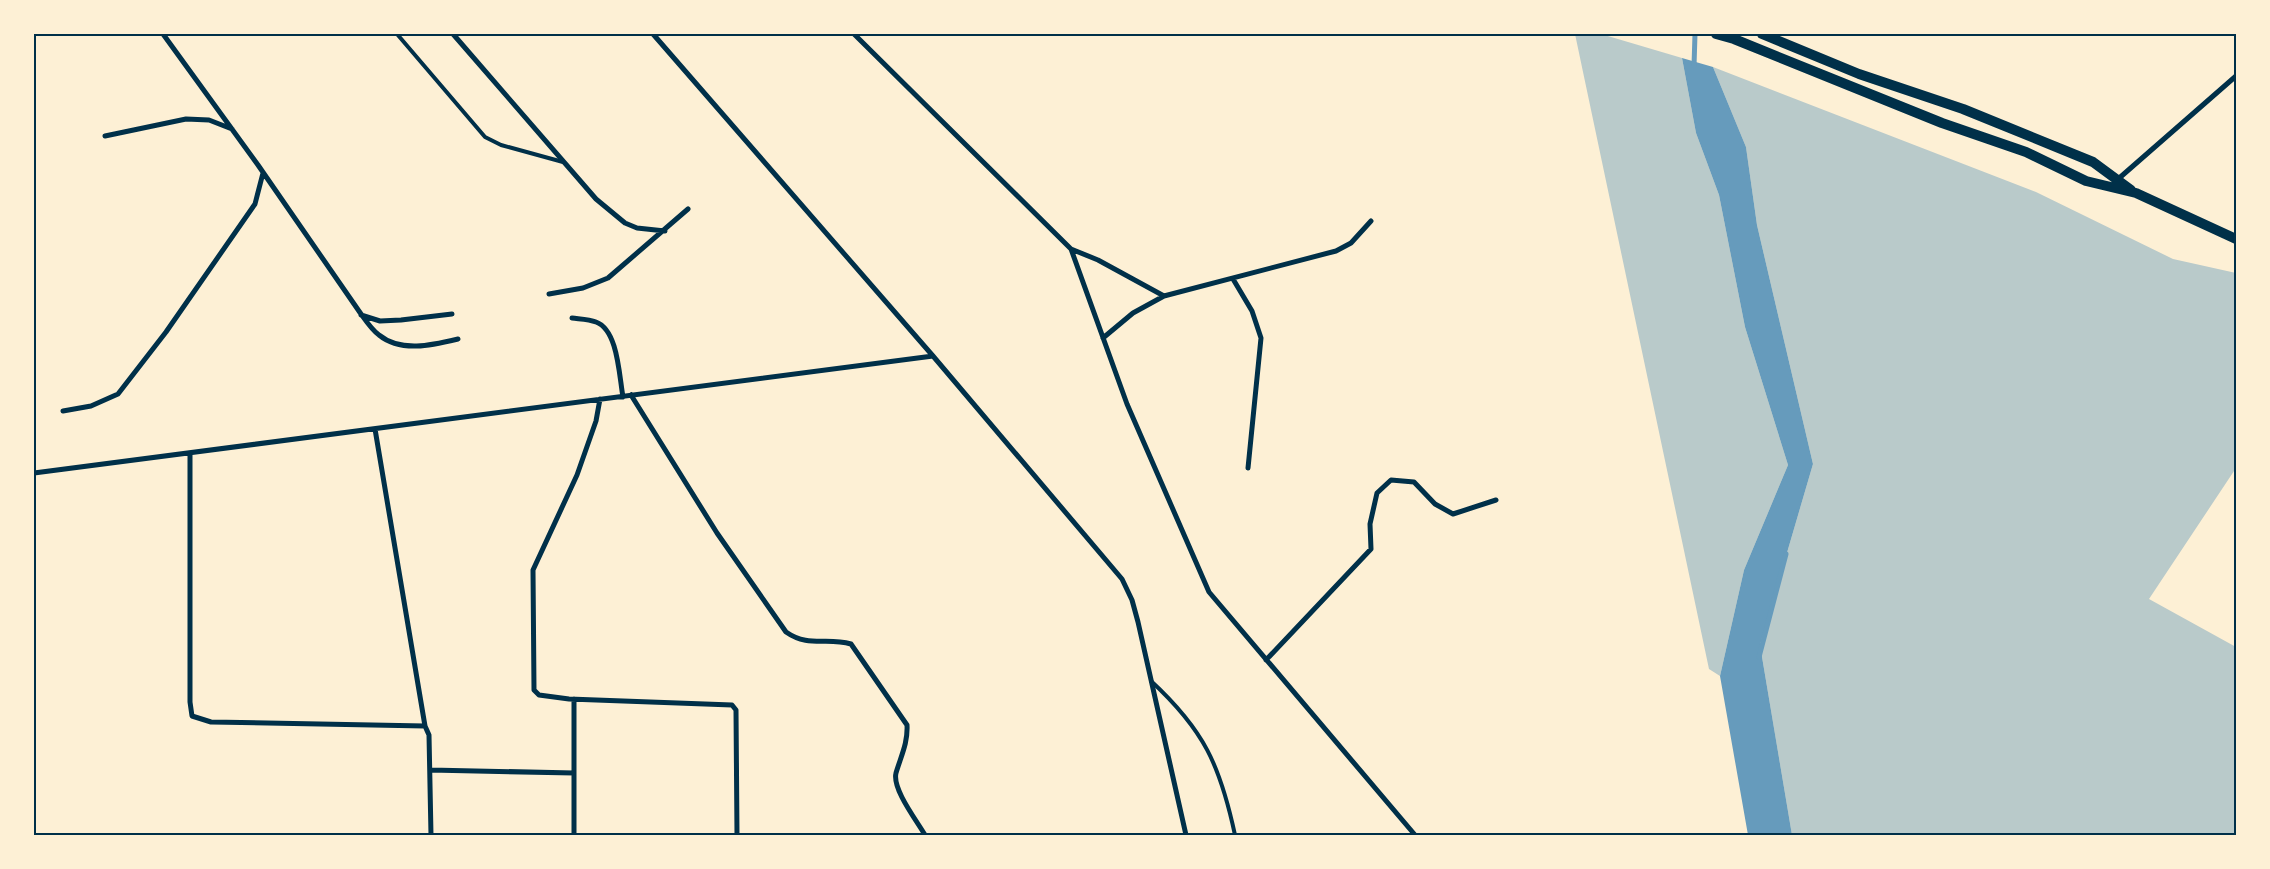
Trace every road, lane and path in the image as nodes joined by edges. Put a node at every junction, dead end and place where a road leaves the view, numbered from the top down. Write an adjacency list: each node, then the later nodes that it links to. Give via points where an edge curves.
1 (163, 34): 9 (street)
2 (397, 34): 11 (lane, via 485,137 501,145)
3 (453, 34): 11 (street)
4 (653, 34): 28 (street)
5 (854, 34): 19 (street)
6 (1716, 34): 14 (main road, via 1942,123 2026,152 2086,181)
7 (1762, 34): 13 (main road, via 1859,74 1963,109 2038,139 2093,162)
8 (2236, 76): 13 (street)
9 (232, 130): 10 (street, via 209,120 186,119); 12 (street)
10 (106, 136)
11 (564, 162): 17 (street, via 596,199 625,223 637,228)
12 (263, 172): 23 (street); 32 (street, via 255,204 166,332 118,394 91,406)
13 (2116, 180): 14 (main road)
14 (2136, 194): 18 (main road)
15 (688, 210): 17 (street)
16 (1371, 221): 20 (street, via 1350,243 1336,251)
17 (665, 230): 21 (street, via 608,278 583,288)
18 (2236, 239)
19 (1071, 250): 22 (street, via 1098,260); 26 (street)
20 (1233, 280): 22 (street); 35 (street, via 1252,312 1261,338)
21 (549, 294)
22 (1164, 296): 26 (street, via 1133,313)
23 (361, 314): 24 (street, via 380,321); 27 (street, via 378,335 396,345 431,345)
24 (452, 314)
25 (572, 318): 30 (street, via 596,321 608,330 616,353)
26 (1103, 338): 38 (street, via 1127,404 1209,592)
27 (458, 339)
28 (933, 356): 29 (street); 39 (street, via 1122,579 1132,600)
29 (631, 395): 30 (street); 47 (street, via 717,533 786,632 798,640 813,643 841,641 851,644 907,725 908,736 896,775 896,786)
30 (623, 397): 31 (street)
31 (600, 399): 33 (street); 40 (street, via 596,421 577,475 533,570 534,690 539,695)
32 (63, 411)
33 (375, 429): 34 (street); 41 (street)
34 (190, 453): 36 (street); 41 (street, via 192,716 211,722)
35 (1248, 468)
36 (34, 473)
37 (1496, 500): 38 (street, via 1453,514 1435,504 1414,482 1391,480 1377,493 1370,524 1370,549)
38 (1266, 660): 50 (street)
39 (1151, 681): 48 (street); 49 (lane, via 1176,704 1211,755 1227,799)
40 (574, 699): 43 (street); 46 (street, via 732,705 736,710)
41 (424, 726): 42 (street, via 429,735)
42 (430, 770): 43 (street); 44 (street)
43 (574, 773): 45 (street)
44 (431, 835)
45 (574, 835)
46 (737, 835)
47 (925, 835)
48 (1186, 835)
49 (1235, 835)
50 (1415, 835)

